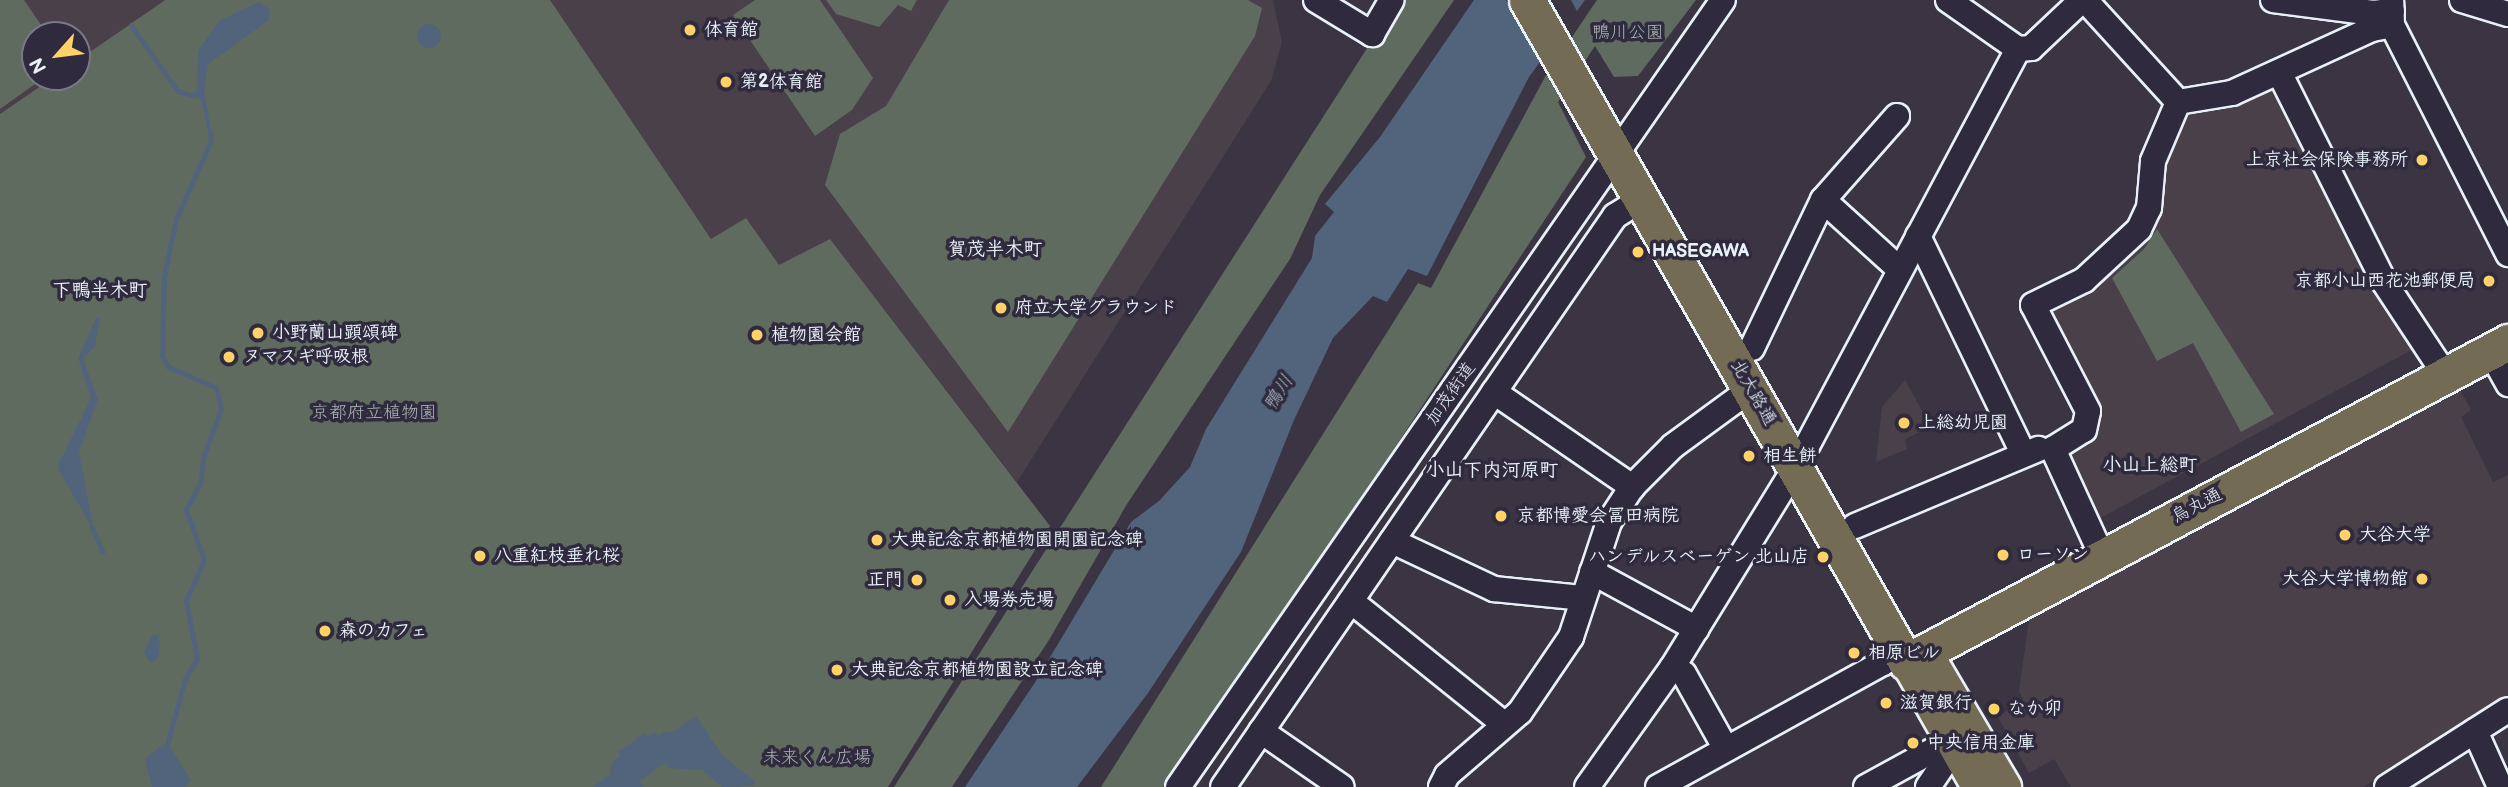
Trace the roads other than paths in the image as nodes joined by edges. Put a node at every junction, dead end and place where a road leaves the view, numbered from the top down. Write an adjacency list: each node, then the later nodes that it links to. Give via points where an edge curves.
1 (1316, 0): 2 (street, via 1372,34)
2 (1392, 0)
3 (1527, 0): 14 (highway, 北大路通)
4 (1551, 0): 14 (highway, 北大路通)
5 (1723, 0): 17 (street, 加茂街道)
6 (1948, 0): 12 (street)
7 (2084, 0): 12 (street, via 2031,48); 15 (street)
8 (2273, 0): 10 (street)
9 (2462, 0): 11 (street)
10 (2392, 12): 13 (street, via 2372,29); 21 (street)
11 (2508, 14)
12 (2018, 49): 20 (street)
13 (2279, 72): 15 (street, via 2232,93); 26 (street, via 2384,282)
14 (1594, 94): 17 (highway, 北大路通)
15 (2178, 102): 30 (street, via 2153,161 2149,208 2139,229 2084,281 2033,305 2089,415 2080,435)
16 (1897, 116): 19 (street)
17 (1622, 144): 18 (highway, 北大路通); 25 (highway, 北大路通); 50 (street, 加茂街道)
18 (1642, 199): 28 (highway, 北大路通); 29 (street, via 1615,216)
19 (1823, 200): 22 (street); 25 (street)
20 (1918, 236): 22 (street); 31 (street)
21 (2508, 254)
22 (1899, 270): 32 (street)
23 (2508, 321): 26 (highway, 烏丸通)
24 (2499, 346): 26 (highway, 烏丸通); 27 (street)
25 (1752, 348): 32 (highway, 北大路通)
26 (2441, 368): 36 (highway, 烏丸通)
27 (2508, 384)
28 (1751, 389): 32 (highway, 北大路通); 33 (street, via 1673,446)
29 (1494, 391): 33 (street); 35 (street)
30 (2053, 449): 31 (street); 36 (street)
31 (2023, 453): 34 (street)
32 (1802, 456): 34 (highway, 北大路通); 40 (street); 41 (highway, 北大路通)
33 (1632, 487): 37 (street, via 1609,522)
34 (1855, 526): 41 (highway, 北大路通)
35 (1392, 541): 38 (street, via 1494,589); 39 (street)
36 (2097, 548): 41 (highway, 烏丸通)
37 (1592, 572): 38 (street); 40 (street)
38 (1582, 598): 44 (street, via 1571,637 1520,712)
39 (1350, 601): 44 (street); 46 (street)
40 (1697, 629): 42 (street)
41 (1906, 652): 47 (street, 烏丸通); 48 (main road, 北大路通); 59 (main road, 北大路通)
42 (1672, 668): 47 (street, via 1684,674); 54 (street)
43 (2508, 710): 45 (street)
44 (1504, 724): 53 (street, via 1447,775)
45 (2475, 731): 49 (street); 60 (street)
46 (1261, 732): 51 (street); 52 (street)
47 (1726, 749): 55 (street, 烏丸通)
48 (1949, 750): 56 (street); 57 (street); 58 (main road, 北大路通)
49 (2395, 785)
50 (1178, 787)
51 (1223, 787)
52 (1342, 787)
53 (1441, 787)
54 (1587, 787)
55 (1658, 787)
56 (1866, 787)
57 (1928, 787)
58 (1977, 787)
59 (2006, 787)
60 (2501, 787)

